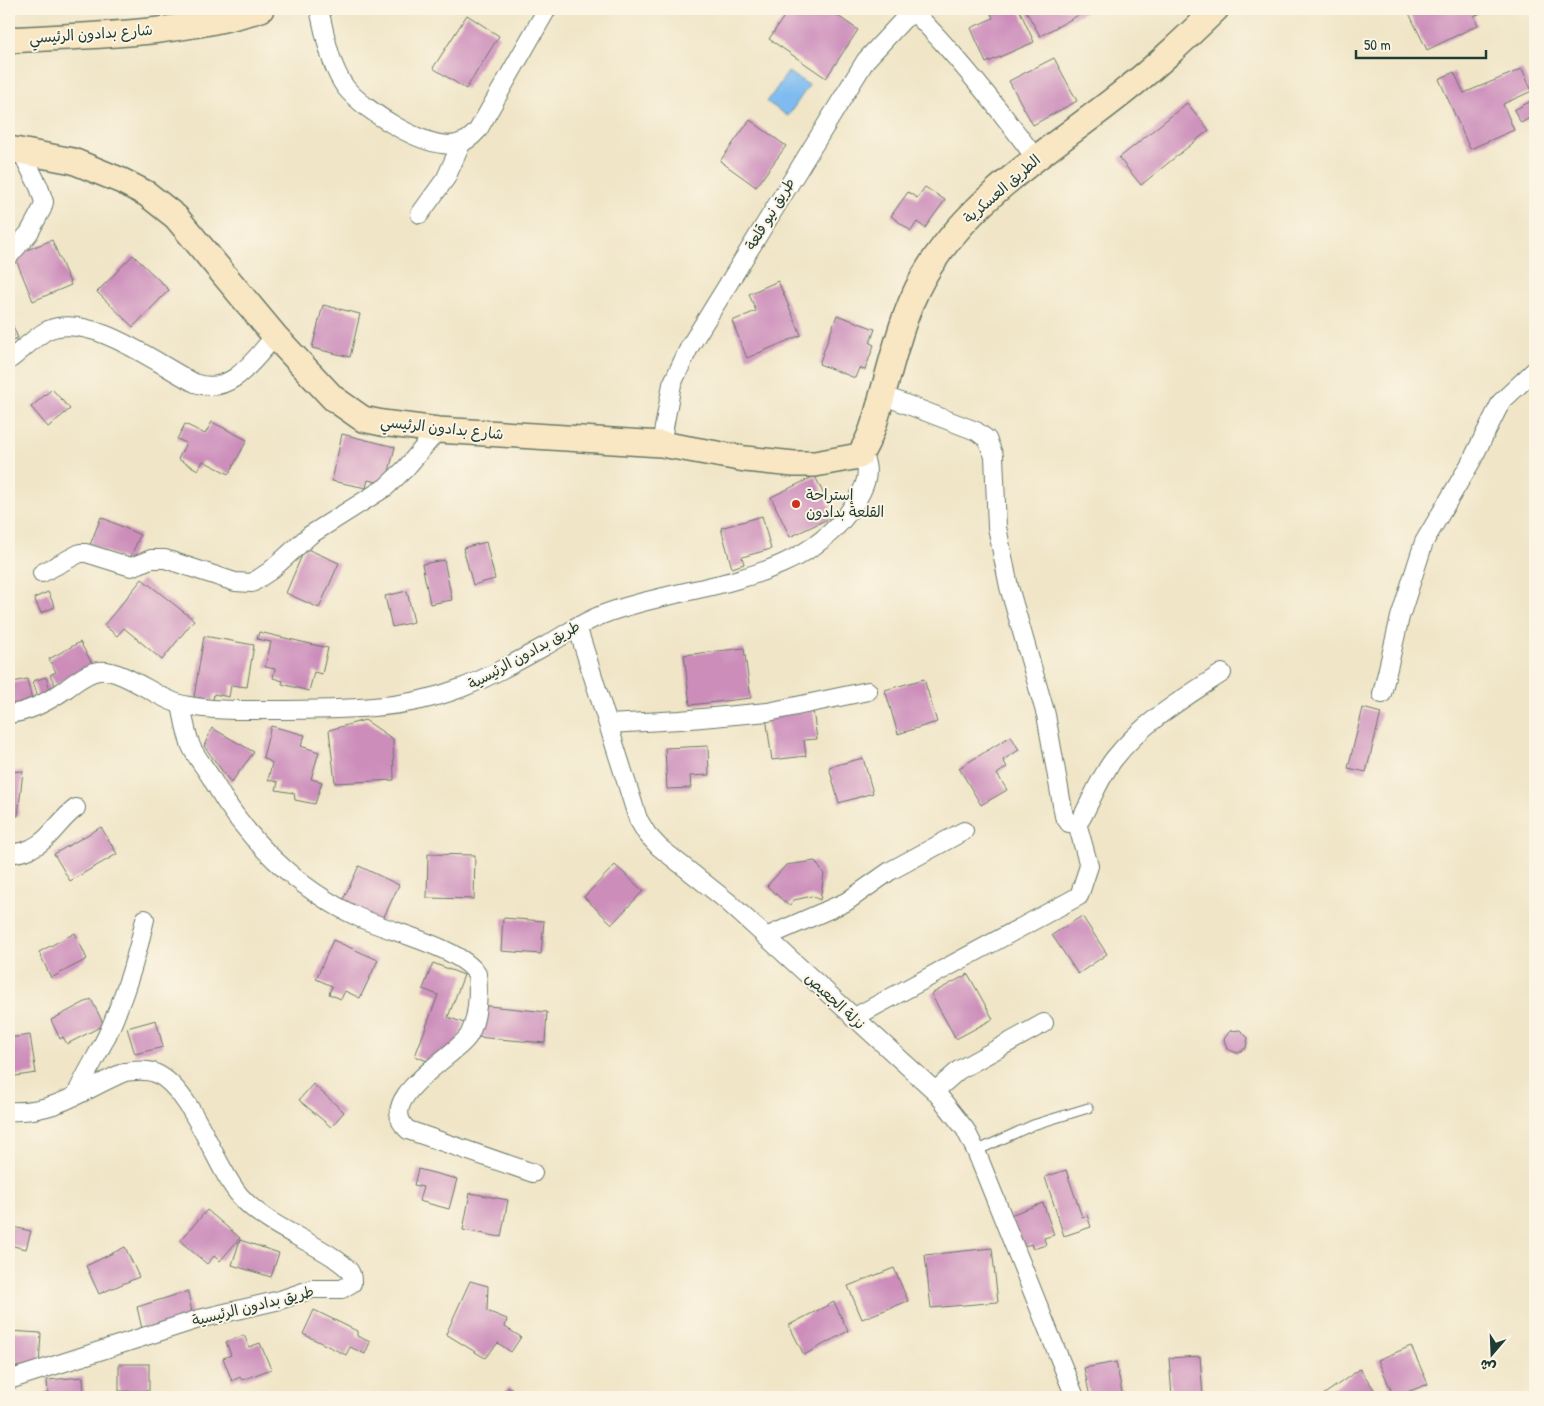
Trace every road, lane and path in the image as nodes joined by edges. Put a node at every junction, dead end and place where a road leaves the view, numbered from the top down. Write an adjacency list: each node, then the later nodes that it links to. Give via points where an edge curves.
1 (261, 9): 6 (main road, شارع بدادون الرئيسي, via 221,20 159,30)
2 (318, 9): 7 (street, via 330,55 346,87 363,105 384,121 429,141 455,145)
3 (547, 9): 7 (street, via 478,130)
4 (1216, 9): 9 (main road, الطريق العسكرية, via 1166,58)
5 (917, 10): 9 (street, via 995,103); 17 (street, طريق نيو قلعة, via 882,40 866,60 690,346 672,384)
6 (9, 40)
7 (462, 142): 10 (street, via 446,178)
8 (15, 150): 11 (street, via 39,187 44,202 33,226); 12 (main road, شارع بدادون الرئيسي, via 73,161 147,194 176,217)
9 (1036, 159): 15 (main road, الطريق العسكرية, via 981,204 941,249 911,301)
10 (420, 214)
11 (9, 256)
12 (275, 336): 13 (street, via 244,370 219,386 204,387 128,346 78,326 47,330); 16 (main road, شارع بدادون الرئيسي, via 349,411 382,423)
13 (9, 360)
14 (1535, 370): 23 (street, via 1501,402 1471,462 1424,542 1400,617)
15 (882, 395): 18 (main road, الطريق العسكرية, via 872,432); 28 (street, via 976,431 991,446 997,527 1009,588 1046,715 1064,816 1069,823)
16 (438, 430): 17 (main road, شارع بدادون الرئيسي); 19 (street, via 386,487 317,530 252,583 235,582 165,559 151,559 131,567 86,553)
17 (662, 444): 18 (main road, شارع بدادون الرئيسي, via 794,464 815,464)
18 (859, 456): 20 (street, طريق بدادون الرئيسية, via 866,462 867,478 851,511 822,540 793,559 740,578 636,604)
19 (42, 573)
20 (576, 626): 24 (street, طريق بدادون الرئيسية, via 548,645 473,685 403,704 324,710 220,710); 26 (street, نزلة الجعيص)
21 (1222, 673): 28 (street, via 1131,740 1114,759)
22 (868, 691): 26 (street, via 768,712)
23 (1382, 694)
24 (181, 705): 25 (street, طريق بدادون الرئيسية, via 102,670 81,678 40,705); 40 (street, via 191,747 222,800 304,887 357,917 448,952 467,963 477,974 475,1014 469,1035 410,1090 398,1111 399,1119 408,1130)
25 (9, 714)
26 (609, 724): 32 (street, نزلة الجعيص, via 632,803 647,834)
27 (76, 808): 30 (street, via 40,844)
28 (1077, 823): 33 (street, via 1089,866 1079,896)
29 (964, 831): 32 (street, via 890,871 846,902)
30 (9, 854)
31 (145, 919): 36 (street, via 133,967 109,1030)
32 (766, 937): 33 (street, نزلة الجعيص)
33 (853, 1018): 35 (street, نزلة الجعيص)
34 (1044, 1023): 35 (street, via 959,1070)
35 (934, 1091): 39 (street, نزلة الجعيص, via 965,1129)
36 (76, 1095): 38 (street, طريق بدادون الرئيسية, via 47,1109); 41 (street, طريق بدادون الرئيسية, via 124,1072 148,1071 164,1079 186,1105 214,1149 232,1187 241,1197 268,1218 341,1263 351,1272 352,1283 342,1288 312,1289 200,1319)
37 (1088, 1108): 39 (lane, via 1033,1125)
38 (9, 1111)
39 (976, 1151): 42 (street, نزلة الجعيص)
40 (533, 1173)
41 (9, 1380)
42 (1075, 1397)

